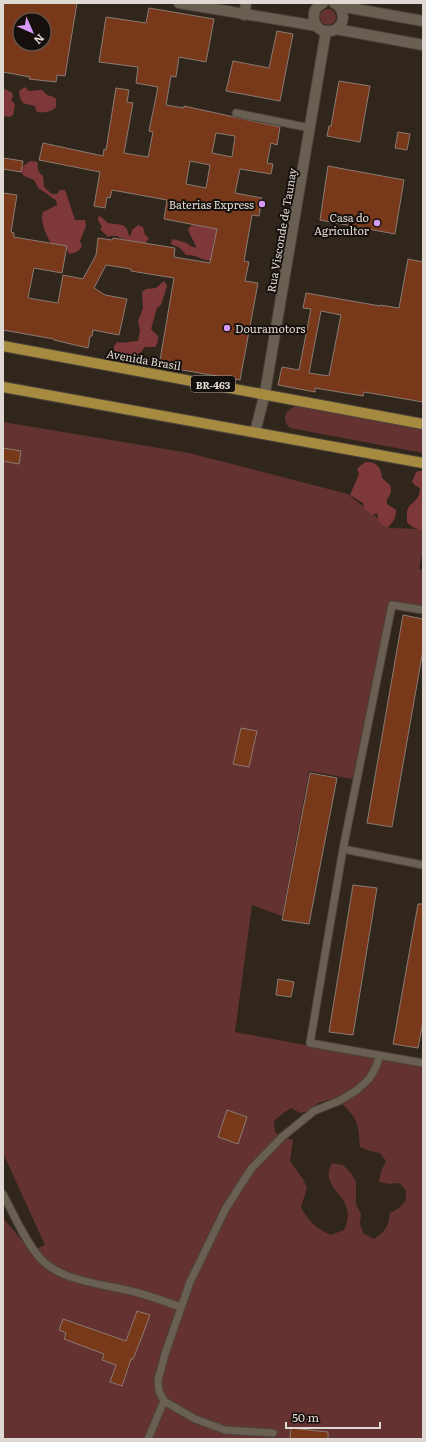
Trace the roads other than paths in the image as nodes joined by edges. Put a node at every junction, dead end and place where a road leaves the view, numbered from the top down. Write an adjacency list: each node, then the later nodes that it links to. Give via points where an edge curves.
1 (179, 3): 5 (street)
2 (246, 3): 5 (street)
3 (320, 3): 7 (street, via 314,14)
4 (336, 4): 6 (street); 8 (street, Rua Visconde de Taunay, via 343,18 341,24)
5 (244, 15): 7 (street)
6 (423, 21)
7 (317, 26): 8 (street)
8 (331, 30): 9 (street); 11 (street, Rua Visconde de Taunay)
9 (423, 45)
10 (236, 113): 11 (lane)
11 (310, 128): 14 (street, Rua Visconde de Taunay)
12 (3, 346): 14 (main road, Avenida Brasil / BR-463)
13 (3, 387): 16 (main road)
14 (265, 394): 15 (main road, Avenida Brasil / BR-463); 16 (street, Rua Visconde de Taunay)
15 (423, 424)
16 (256, 432): 17 (main road)
17 (423, 463)
18 (423, 610): 19 (lane, via 392,605)
19 (343, 849): 20 (lane); 21 (lane, via 310,1042)
20 (423, 866)
21 (380, 1055): 22 (lane); 24 (lane, via 376,1067 357,1090 314,1111 282,1137 251,1169 226,1208 190,1282)
22 (423, 1063)
23 (3, 1194): 24 (lane, via 39,1258 53,1270 91,1283 135,1292)
24 (181, 1308): 25 (lane, via 158,1380 159,1392)
25 (164, 1401): 26 (lane, via 195,1419 225,1430); 27 (lane)
26 (273, 1433)
27 (148, 1439)

